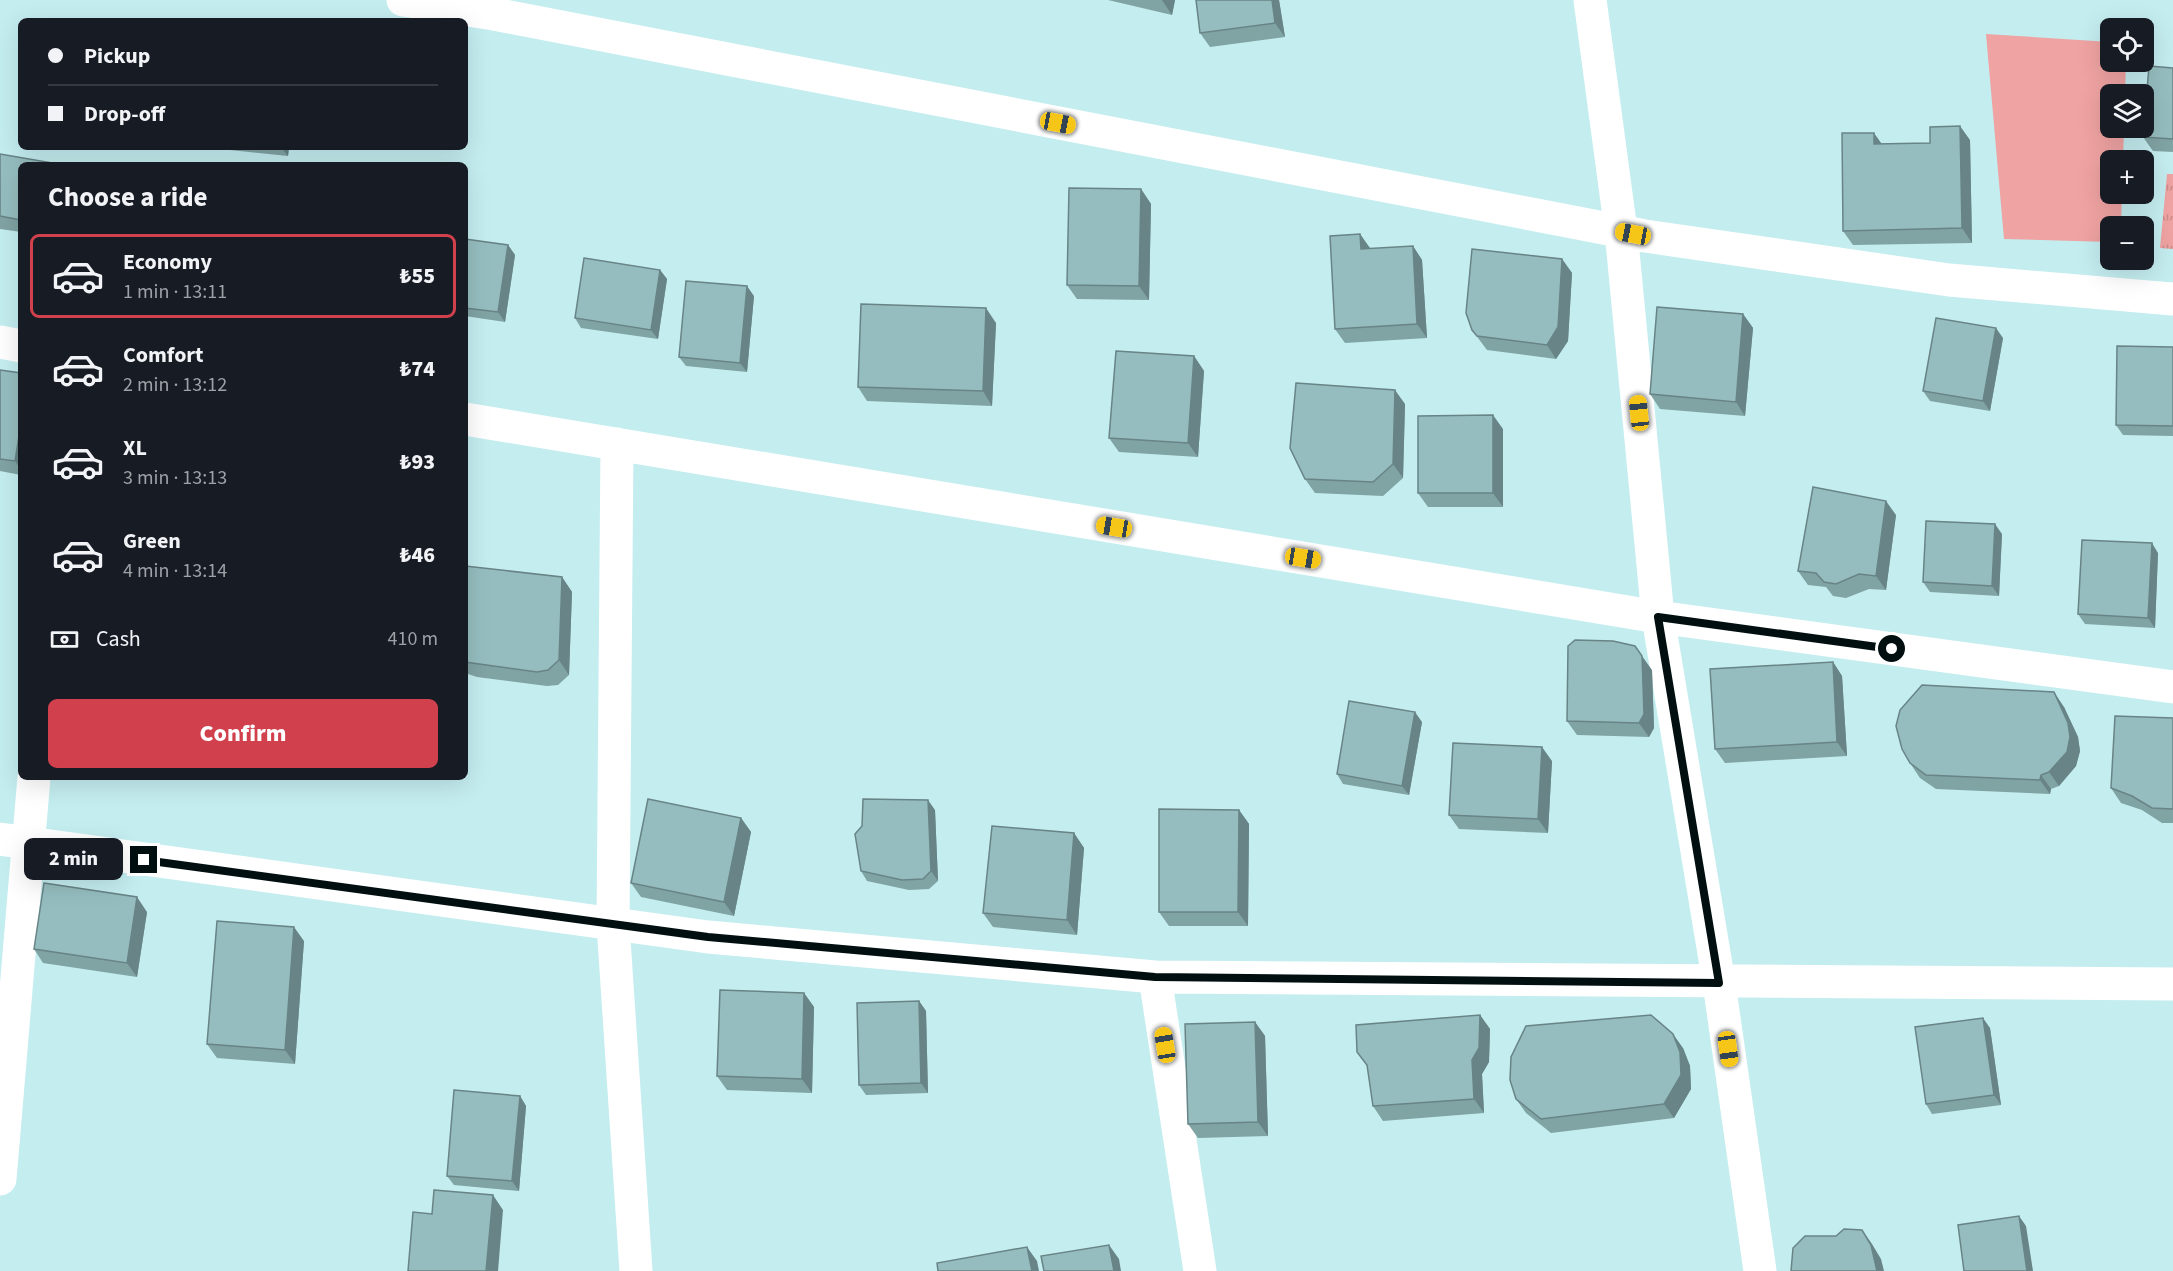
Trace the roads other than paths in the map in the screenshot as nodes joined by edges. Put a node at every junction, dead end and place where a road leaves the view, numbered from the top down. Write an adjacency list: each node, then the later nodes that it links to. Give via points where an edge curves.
1 (403, 0): 3 (street, via 494,14)
2 (1590, 0): 3 (street)
3 (1621, 231): 4 (street, via 1949,280); 9 (street)
4 (2173, 299)
5 (0, 342): 6 (street)
6 (18, 345)
7 (468, 419): 8 (street)
8 (617, 444): 9 (street); 13 (street)
9 (1658, 617): 10 (street); 15 (street)
10 (2173, 687)
11 (33, 780): 12 (street)
12 (13, 841): 13 (street); 17 (street)
13 (613, 924): 14 (street, via 708,937); 18 (street)
14 (1155, 977): 15 (street); 19 (street)
15 (1719, 983): 16 (street); 20 (street)
16 (2173, 984)
17 (0, 1179)
18 (636, 1271)
19 (1200, 1271)
20 (1760, 1271)

